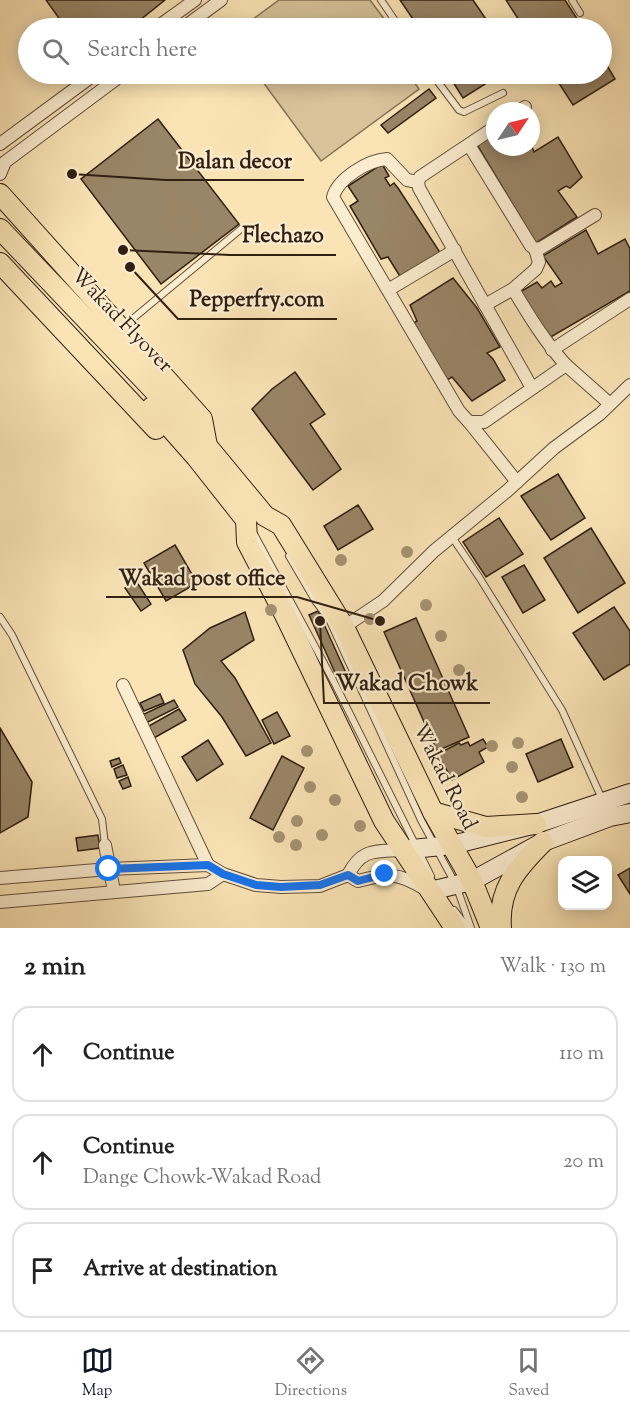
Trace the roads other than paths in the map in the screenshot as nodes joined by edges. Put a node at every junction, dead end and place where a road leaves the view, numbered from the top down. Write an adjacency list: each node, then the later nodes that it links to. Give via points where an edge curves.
1 (195, 0): 6 (street)
2 (221, 0): 7 (street)
3 (381, 0): 8 (lane)
4 (572, 0): 5 (lane)
5 (580, 13)
6 (177, 18)
7 (197, 18)
8 (393, 18)
9 (81, 84): 14 (street)
10 (110, 84): 16 (street, via 5,162)
11 (440, 84): 12 (lane, via 464,112)
12 (504, 93)
13 (486, 133): 15 (street)
14 (0, 144)
15 (469, 145): 17 (street); 23 (street)
16 (0, 174)
17 (418, 182): 24 (street); 27 (street, via 407,180 387,159 376,160 345,180 333,197)
18 (0, 194): 30 (main road)
19 (595, 215): 23 (street)
20 (0, 229): 36 (main road, Wakad Flyover)
21 (241, 229): 30 (lane)
22 (0, 246): 36 (main road, Wakad Flyover)
23 (535, 249): 26 (street, via 539,262 536,269)
24 (454, 250): 27 (street); 29 (street)
25 (0, 263): 38 (main road, via 173,446)
26 (513, 289): 29 (street); 31 (street)
27 (388, 291): 37 (street)
28 (630, 299): 31 (street)
29 (485, 304): 34 (street)
30 (121, 329): 38 (main road, via 202,419)
31 (552, 350): 32 (street)
32 (566, 365): 34 (street); 35 (street)
33 (630, 385): 35 (street)
34 (532, 388): 37 (street, via 484,422)
35 (610, 404): 39 (street)
36 (174, 422): 38 (main road, Wakad Flyover)
37 (469, 422): 39 (street)
38 (202, 452): 40 (main road, Wakad Road)
39 (517, 482): 41 (street)
40 (261, 521): 44 (main road, Wakad Road, via 281,525); 52 (main road, Wakad Road, via 247,542 384,821)
41 (452, 537): 44 (street, via 383,601); 47 (lane, via 562,710)
42 (282, 545): 52 (lane, via 329,619 421,820)
43 (0, 617): 51 (lane, via 102,819)
44 (344, 627): 48 (main road, Wakad Road)
45 (123, 685): 53 (street)
46 (630, 793): 47 (main road)
47 (602, 801): 50 (main road)
48 (433, 812): 50 (main road, via 486,827); 52 (main road, Wakad Road)
49 (630, 813): 50 (main road)
50 (540, 833): 52 (main road); 58 (main road); 65 (main road, via 502,898)
51 (105, 845): 54 (street)
52 (427, 847): 56 (street, via 372,852 356,860); 58 (main road, Wakad Road); 58 (main road, Wakad Road)
53 (208, 865): 54 (street); 55 (street)
54 (109, 869): 57 (street); 59 (street)
55 (223, 874): 56 (street, via 256,885 281,887 320,885); 59 (street, via 208,884)
56 (348, 875): 58 (street, via 358,881 385,874)
57 (0, 878)
58 (448, 889): 62 (main road, Wakad Road); 63 (lane); 64 (main road, Wakad Road)
59 (114, 891): 60 (street)
60 (0, 902)
61 (450, 905): 63 (lane)
62 (455, 928)
63 (470, 928)
64 (492, 928)
65 (501, 928)

